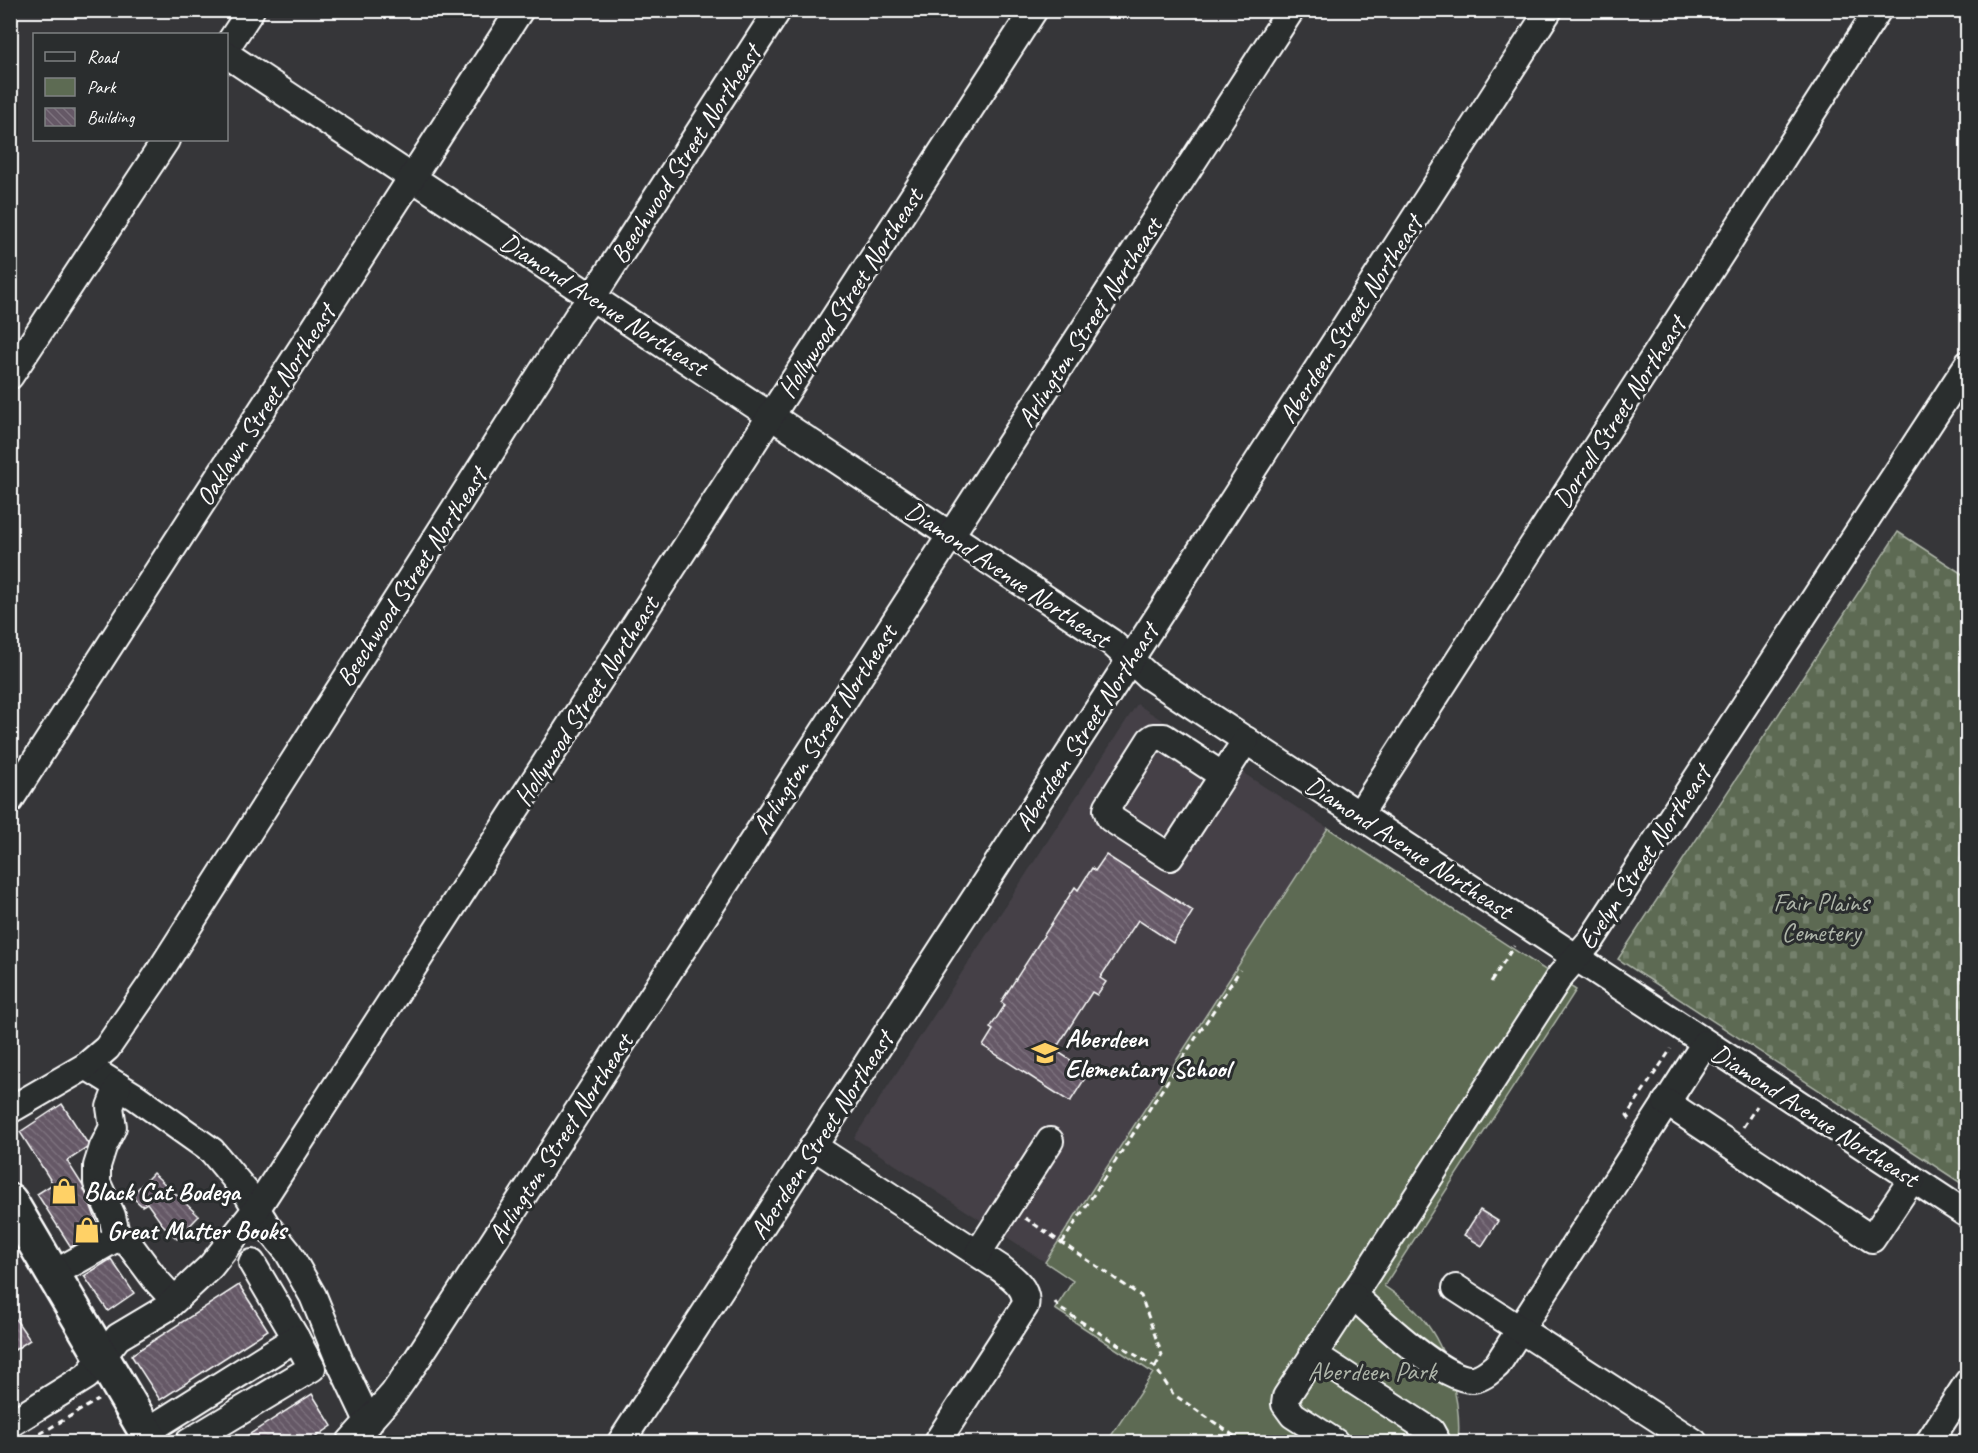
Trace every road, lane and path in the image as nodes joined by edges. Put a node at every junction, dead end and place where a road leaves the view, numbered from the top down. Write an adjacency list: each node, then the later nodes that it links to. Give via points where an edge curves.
1 (251, 10): 8 (street)
2 (520, 10): 11 (street, Oaklawn Street Northeast)
3 (778, 10): 12 (street, Beechwood Street Northeast)
4 (1034, 10): 15 (street, Hollywood Street Northeast)
5 (1291, 10): 16 (street, Arlington Street Northeast)
6 (1549, 10): 17 (street, Aberdeen Street Northeast)
7 (1878, 10): 21 (street, Dorroll Street Northeast)
8 (228, 45)
9 (228, 55): 11 (street, Diamond Avenue Northeast)
10 (165, 141): 14 (street)
11 (412, 177): 12 (street, Diamond Avenue Northeast); 20 (street, Oaklawn Street Northeast)
12 (592, 296): 15 (street, Diamond Avenue Northeast); 28 (street, Beechwood Street Northeast, via 158,974 107,1048)
13 (1968, 364): 23 (street, Evelyn Street Northeast, via 1593,939)
14 (10, 376)
15 (771, 415): 16 (street, Diamond Avenue Northeast); 38 (street, Hollywood Street Northeast)
16 (951, 534): 17 (street, Diamond Avenue Northeast, via 1111,642); 56 (street, Arlington Street Northeast, via 416,1361)
17 (1130, 660): 18 (street, Diamond Avenue Northeast); 34 (street, Aberdeen Street Northeast)
18 (1246, 740): 19 (street); 21 (street, Diamond Avenue Northeast)
19 (1223, 776): 19 (street, via 1170,857 1108,814 1108,806 1154,737 1164,737)
20 (10, 800)
21 (1359, 814): 23 (street, Diamond Avenue Northeast)
22 (1514, 946): 25 (path)
23 (1576, 958): 26 (street, Diamond Avenue Northeast); 46 (street, Evelyn Street Northeast, via 1560,976)
24 (1240, 970): 41 (path)
25 (1491, 981)
26 (1705, 1042): 30 (street); 35 (street, Diamond Avenue Northeast)
27 (1671, 1049): 32 (path, via 1627,1115 1630,1118)
28 (86, 1066): 29 (street); 31 (street, Beechwood Street Northeast)
29 (118, 1086): 38 (street, via 212,1151); 40 (street, via 110,1107 113,1127 97,1166 98,1183)
30 (1666, 1102): 35 (street, via 1872,1239); 49 (street)
31 (10, 1110)
32 (1624, 1127)
33 (1050, 1142): 37 (street)
34 (813, 1146): 42 (street); 63 (street, Aberdeen Street Northeast)
35 (1912, 1179): 39 (street, Diamond Avenue Northeast)
36 (10, 1201): 44 (main road)
37 (1008, 1207): 41 (path); 42 (street)
38 (257, 1209): 47 (street, Hollywood Street Northeast, via 211,1266); 56 (street, via 313,1296)
39 (1968, 1215)
40 (117, 1238): 44 (street); 47 (street, via 129,1244)
41 (1062, 1243): 53 (path, via 1141,1296 1162,1355)
42 (978, 1253): 64 (street, via 1019,1285 1026,1296 1025,1306)
43 (252, 1263): 50 (street)
44 (53, 1274): 52 (main road)
45 (1456, 1288): 49 (street)
46 (1353, 1295): 49 (street, via 1400,1339 1463,1378 1476,1379 1487,1374); 51 (street, Evelyn Street Northeast)
47 (174, 1300): 52 (street, Hollywood Street Northeast, via 118,1337)
48 (1055, 1302): 53 (path)
49 (1520, 1330): 67 (street)
50 (296, 1338): 58 (street); 61 (street, via 312,1368)
51 (1313, 1354): 65 (street, Evelyn Street Northeast, via 1289,1390 1285,1404 1293,1415); 66 (street, via 1431,1431)
52 (102, 1358): 57 (street, Hollywood Street Northeast, via 87,1376); 58 (main road)
53 (1155, 1367): 59 (path, via 1173,1394)
54 (1968, 1382): 68 (street)
55 (100, 1399): 60 (path)
56 (369, 1423): 62 (street, Arlington Street Northeast)
57 (10, 1424)
58 (149, 1437)
59 (1243, 1442)
60 (24, 1443)
61 (189, 1443)
62 (350, 1443)
63 (621, 1443)
64 (937, 1443)
65 (1335, 1443)
66 (1437, 1443)
67 (1694, 1443)
68 (1929, 1443)

